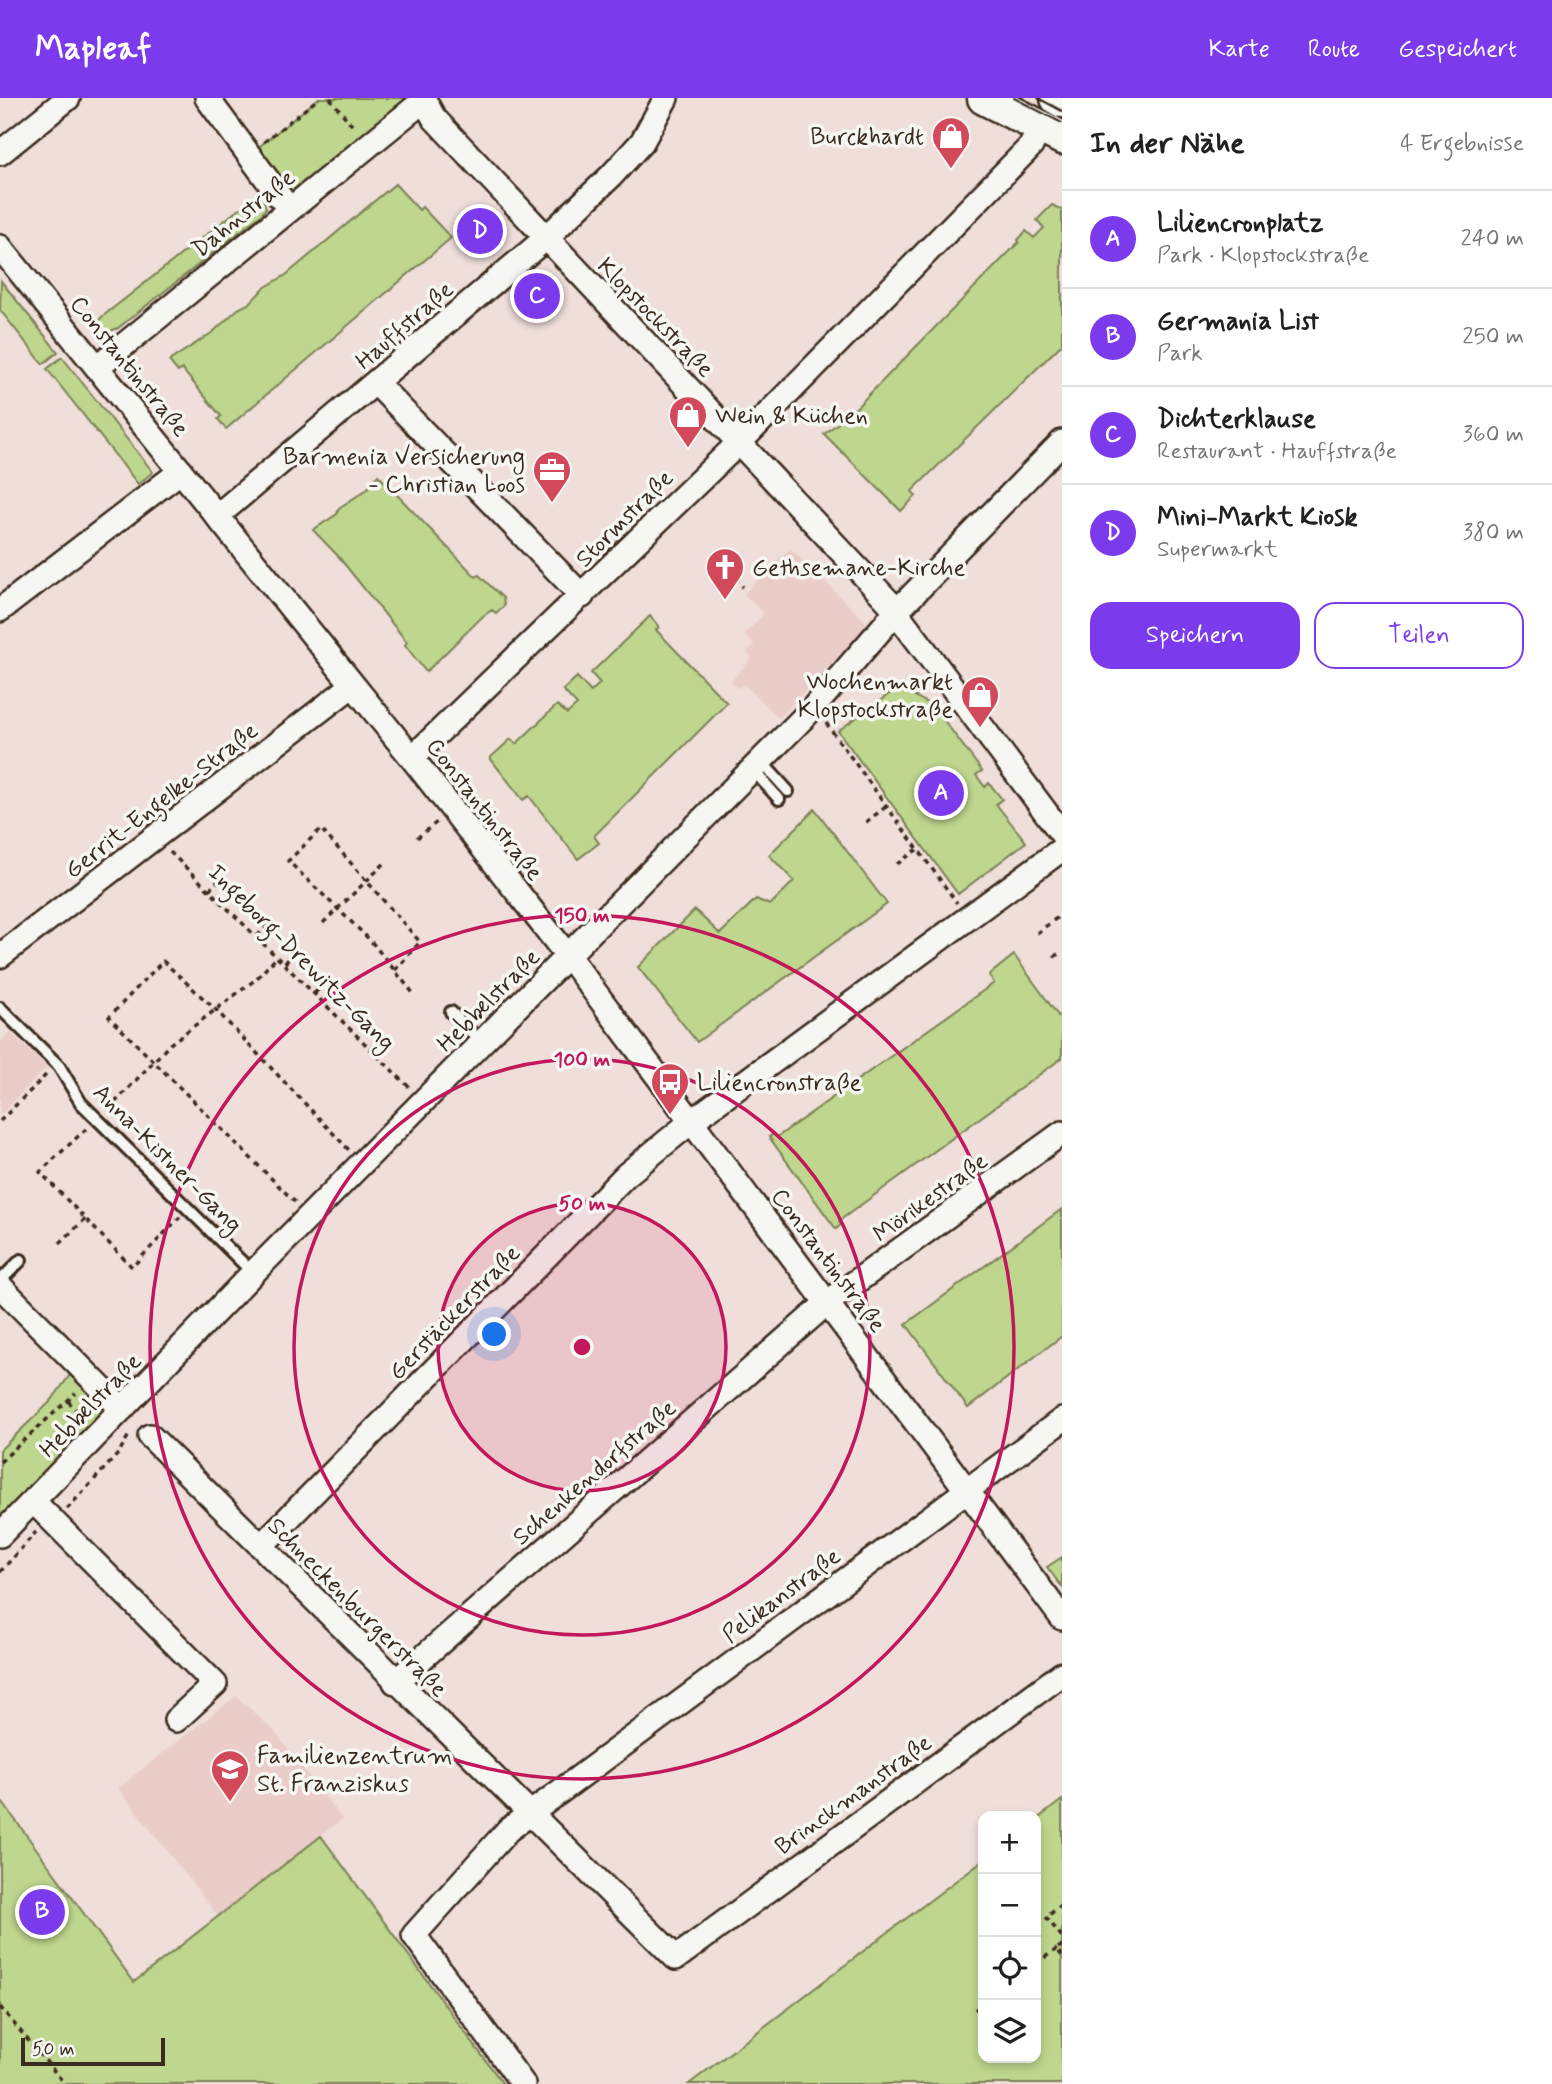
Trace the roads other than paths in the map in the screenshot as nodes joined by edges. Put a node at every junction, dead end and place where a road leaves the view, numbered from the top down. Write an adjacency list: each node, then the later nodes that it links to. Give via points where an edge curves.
1 (68, 98): 9 (street)
2 (207, 98): 10 (street)
3 (666, 98): 11 (street, Hauffstraße, via 642,142)
4 (984, 98): 8 (main road)
5 (1057, 98): 7 (main road)
6 (423, 99): 10 (street, Dahnstraße); 11 (street, Klopstockstraße, via 433,118)
7 (1062, 101)
8 (1051, 133): 15 (street, Stormstraße, via 1031,146)
9 (0, 153)
10 (289, 209): 13 (street, Dahnstraße)
11 (545, 239): 14 (street, Hauffstraße); 15 (street, Klopstockstraße)
12 (3, 255): 13 (street, Constantinstraße)
13 (97, 367): 17 (street, Constantinstraße)
14 (377, 384): 18 (street, Hauffstraße); 19 (street)
15 (739, 441): 19 (street, Stormstraße); 21 (street, Klopstockstraße)
16 (1062, 442): 21 (street, Hebbelstraße)
17 (181, 471): 18 (street, Constantinstraße); 20 (street)
18 (217, 516): 22 (street, Constantinstraße)
19 (582, 596): 23 (street, Stormstraße)
20 (0, 610)
21 (895, 613): 24 (street, Hebbelstraße); 26 (street, Klopstockstraße)
22 (353, 685): 23 (street, Constantinstraße); 28 (street, Gerrit-Engelke-Straße)
23 (412, 758): 29 (street, Constantinstraße)
24 (757, 765): 25 (lane); 29 (street, Hebbelstraße)
25 (783, 795)
26 (1062, 835)
27 (1062, 849): 33 (street)
28 (0, 956)
29 (568, 956): 32 (street, Hebbelstraße); 33 (street, Constantinstraße)
30 (0, 1008): 36 (lane, Anna-Kistner-Gang, via 59,1066 81,1103)
31 (451, 1012): 32 (lane)
32 (482, 1043): 36 (street, Hebbelstraße)
33 (692, 1121): 38 (street, Constantinstraße); 45 (street, Gerstäckerstraße, via 626,1175)
34 (1062, 1133): 38 (street, Mörikestraße)
35 (21, 1260): 37 (lane)
36 (253, 1273): 39 (street, Hebbelstraße)
37 (0, 1283): 39 (street)
38 (828, 1302): 42 (street, Constantinstraße); 48 (street, Schenkendorfstraße)
39 (122, 1409): 43 (street, Hebbelstraße)
40 (1062, 1420): 42 (street, Pelikanstraße)
41 (140, 1434): 45 (street, Schneckenburgerstraße)
42 (967, 1490): 46 (street, Constantinstraße); 50 (street, Pelikanstraße)
43 (33, 1501): 44 (street, Hebbelstraße); 49 (street, via 215,1684)
44 (0, 1535)
45 (261, 1546): 48 (street, Schneckenburgerstraße)
46 (1062, 1618)
47 (1062, 1674): 51 (street, Brinckmanstraße)
48 (395, 1682): 50 (street, Schneckenburgerstraße)
49 (177, 1720)
50 (531, 1813): 51 (street, Schneckenburgerstraße); 52 (street, via 508,1830 414,1935)
51 (676, 1958)
52 (523, 2084)

